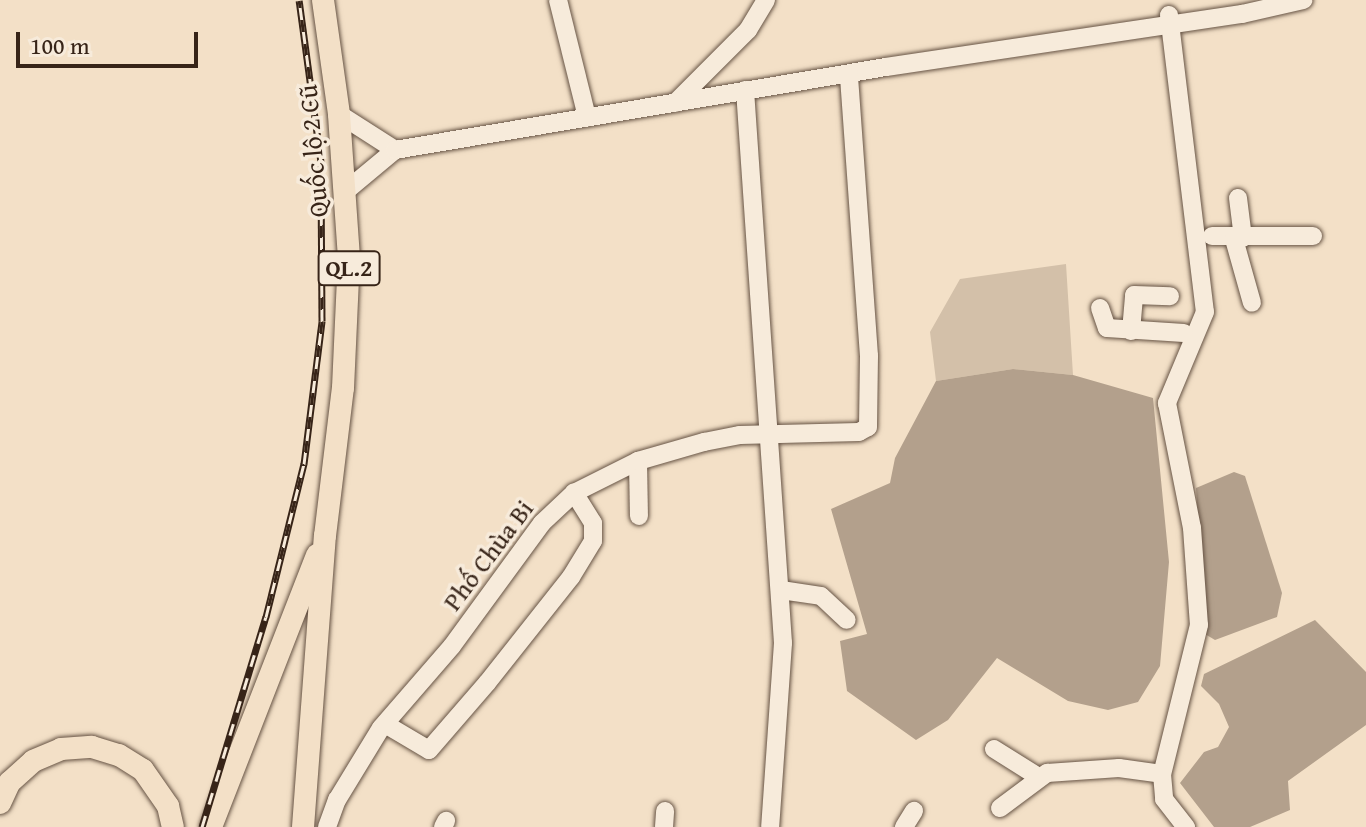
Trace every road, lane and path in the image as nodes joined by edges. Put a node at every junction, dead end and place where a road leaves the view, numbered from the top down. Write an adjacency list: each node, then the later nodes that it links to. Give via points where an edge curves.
1 (323, 0): 10 (main road, Quốc lộ 2 Cũ / QL.2)
2 (558, 0): 11 (street)
3 (766, 0): 9 (street, via 748,30)
4 (1303, 0): 5 (street)
5 (1238, 7): 6 (street)
6 (1168, 11): 7 (street); 15 (street)
7 (849, 74): 8 (street); 23 (street, Phố Chùa Bi, via 872,417 859,432)
8 (745, 90): 9 (street); 23 (street)
9 (675, 103): 11 (street)
10 (339, 114): 12 (street); 13 (main road, Quốc lộ 2 Cũ / QL.2)
11 (587, 117): 12 (street)
12 (395, 150): 13 (street)
13 (347, 190): 27 (main road, Quốc lộ 2 Cũ / QL.2, via 343,388)
14 (1238, 198): 17 (street)
15 (1204, 234): 17 (street); 22 (street, via 1205,312)
16 (1313, 236): 17 (street)
17 (1238, 239): 19 (street)
18 (1170, 296): 21 (street, via 1134,295)
19 (1252, 303)
20 (1100, 308): 21 (street, via 1103,326)
21 (1131, 331): 22 (street)
22 (1191, 335): 32 (street, via 1167,403 1192,528 1199,625)
23 (770, 433): 24 (street, Phố Chùa Bi, via 704,442); 28 (street)
24 (638, 461): 25 (street, Phố Chùa Bi); 26 (street)
25 (574, 493): 30 (street, Phố Chùa Bi, via 542,523 449,651); 30 (street, via 593,523 593,541 487,683 429,750)
26 (639, 516)
27 (325, 536): 38 (main road, Quốc lộ 2 Cũ / QL.2); 39 (main road, Quốc lộ 2 Cũ / QL.2)
28 (781, 590): 29 (street, via 821,596); 41 (street, via 783,643)
29 (847, 620)
30 (385, 724): 40 (street, Phố Chùa Bi, via 337,800)
31 (994, 749): 33 (street)
32 (1162, 774): 33 (street, via 1119,768); 43 (street, via 1164,799)
33 (1037, 776): 35 (street)
34 (0, 803): 37 (main road, via 10,782 33,761 61,749 92,747 143,770 168,806)
35 (1000, 808)
36 (914, 811): 42 (street)
37 (173, 827)
38 (211, 827)
39 (303, 827)
40 (327, 827)
41 (770, 827)
42 (904, 827)
43 (1186, 827)

